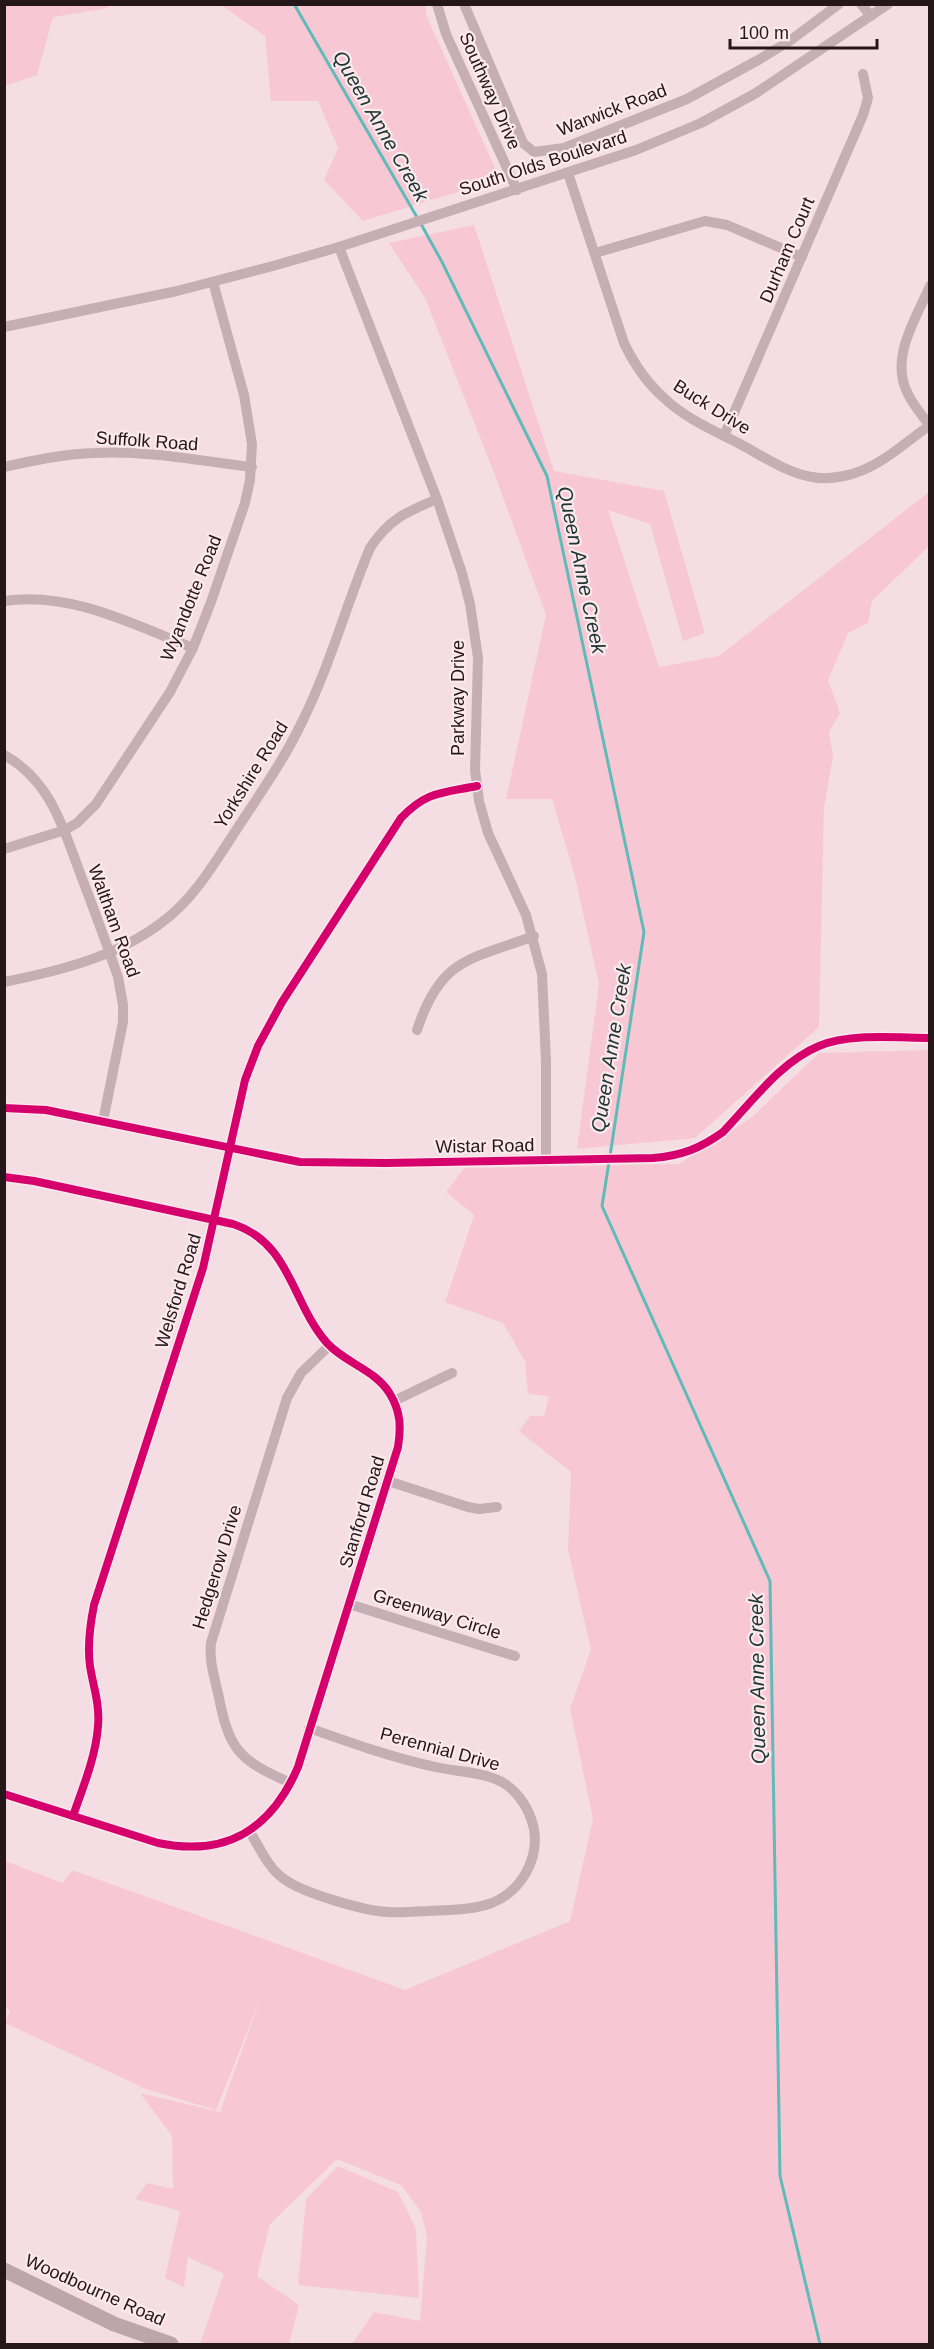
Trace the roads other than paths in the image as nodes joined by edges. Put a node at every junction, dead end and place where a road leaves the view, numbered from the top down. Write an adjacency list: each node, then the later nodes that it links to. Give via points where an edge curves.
1 (437, 4): 9 (street, Southway Drive)
2 (464, 4): 3 (street, Warwick Road, via 523,142 534,152 564,148 687,99 791,40)
3 (839, 4)
4 (861, 4): 6 (street)
5 (888, 4): 6 (street, South Olds Boulevard)
6 (871, 16): 8 (street, South Olds Boulevard, via 723,112 660,141)
7 (863, 74): 12 (street, Durham Court, via 868,94 863,115)
8 (568, 173): 9 (street, South Olds Boulevard); 11 (street, Buck Drive)
9 (517, 190): 10 (street, South Olds Boulevard)
10 (339, 247): 13 (street, South Olds Boulevard); 20 (street, Parkway Drive)
11 (595, 253): 12 (street, via 705,221 727,225); 17 (street, Buck Drive, via 632,362 663,398)
12 (802, 257): 17 (street, Durham Court)
13 (213, 282): 15 (street, South Olds Boulevard); 19 (street, Wyandotte Road, via 250,424)
14 (930, 286): 16 (street, via 901,363 906,392)
15 (4, 327)
16 (929, 425): 17 (street, Buck Drive, via 865,470 831,477 812,477 788,470)
17 (724, 436)
18 (4, 467): 19 (street, Suffolk Road, via 47,457 94,453 131,453)
19 (252, 467): 22 (street, Wyandotte Road, via 245,503)
20 (437, 499): 24 (street, Parkway Drive, via 473,619 478,658); 28 (street, Yorkshire Road, via 390,522 370,548 302,723 206,876 160,924)
21 (4, 601): 22 (street, via 35,599 75,604)
22 (192, 648): 25 (street, Wyandotte Road, via 170,692 112,782 88,814)
23 (4, 755): 25 (street, Waltham Road, via 37,780)
24 (477, 786): 27 (street, Parkway Drive, via 488,834); 34 (street, Welsford Road, via 421,799 401,818 270,1022 246,1080)
25 (64, 830): 26 (street, Wyandotte Road); 28 (street, Waltham Road)
26 (4, 849)
27 (534, 936): 30 (street, via 470,959 447,973 432,991); 35 (street, Parkway Drive, via 545,996)
28 (110, 953): 29 (street, Yorkshire Road); 33 (street, Waltham Road, via 122,994 123,1022)
29 (4, 982)
30 (417, 1030)
31 (930, 1038): 35 (street, Wistar Road, via 846,1040 821,1045 791,1062 723,1132 688,1153)
32 (4, 1108): 33 (street, Wistar Road, via 46,1110)
33 (103, 1122): 34 (street, Wistar Road)
34 (230, 1148): 35 (street, Wistar Road, via 328,1164); 37 (street, Welsford Road)
35 (546, 1161)
36 (4, 1177): 37 (street, Stanford Road)
37 (214, 1221): 38 (street, Stanford Road, via 242,1227 268,1244 283,1264 307,1316); 48 (street, Welsford Road, via 203,1268 94,1605 89,1640 98,1726)
38 (329, 1346): 40 (street, Stanford Road, via 371,1375); 46 (street, Hedgerow Drive, via 301,1373 287,1398 211,1643 222,1718 235,1747 251,1764)
39 (452, 1373): 40 (street)
40 (394, 1401): 41 (street, Stanford Road, via 400,1429)
41 (388, 1481): 42 (street, via 468,1507); 43 (street, Stanford Road)
42 (497, 1507)
43 (349, 1604): 44 (street, Greenway Circle); 45 (street, Stanford Road)
44 (515, 1656)
45 (309, 1728): 46 (street, Stanford Road); 49 (street, Perennial Drive, via 427,1766 504,1783 524,1803 532,1822 535,1844 528,1871 510,1892 477,1907 373,1910 304,1890 283,1878 266,1860)
46 (291, 1783): 49 (street, Stanford Road, via 281,1801)
47 (4, 1794): 48 (street, Stanford Road)
48 (73, 1816): 49 (street, Stanford Road, via 176,1847 209,1846)
49 (250, 1832)
50 (4, 2270): 51 (main road, Woodbourne Road, via 114,2324)
51 (171, 2344)

